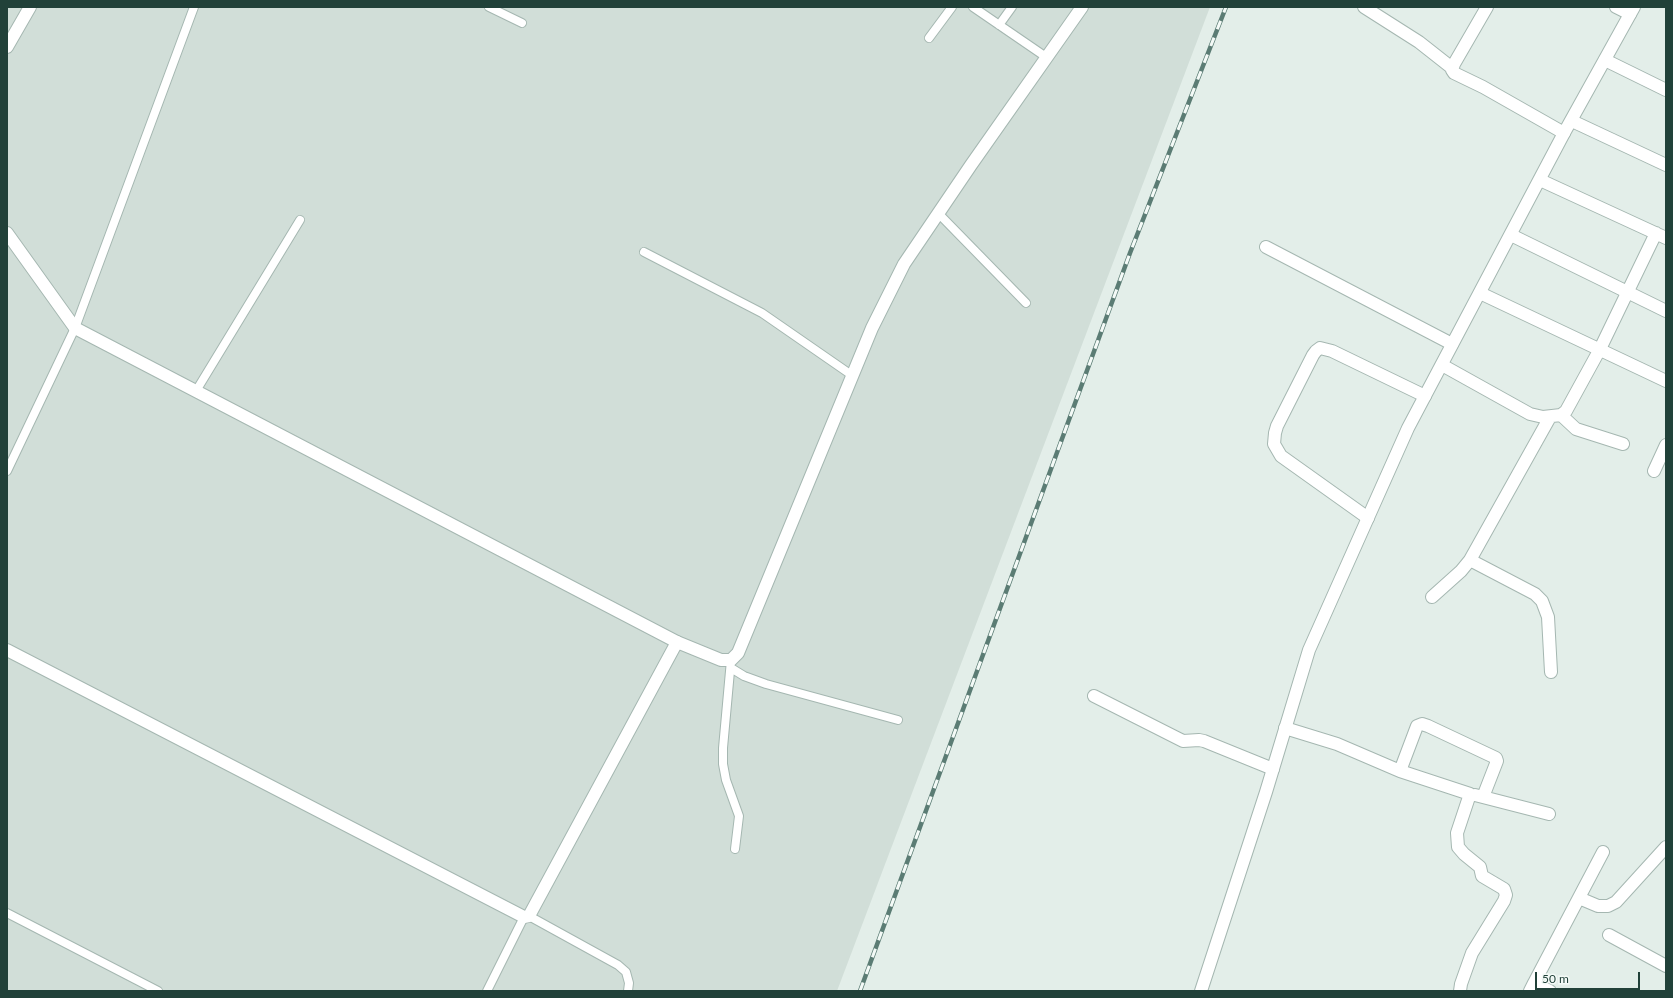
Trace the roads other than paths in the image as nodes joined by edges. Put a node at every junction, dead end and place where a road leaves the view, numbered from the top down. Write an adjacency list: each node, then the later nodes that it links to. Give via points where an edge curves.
1 (30, 7): 15 (street)
2 (194, 7): 35 (lane)
3 (489, 7): 12 (lane)
4 (952, 7): 14 (lane)
5 (973, 7): 13 (lane)
6 (1012, 7): 13 (lane)
7 (1082, 7): 16 (street)
8 (1364, 7): 18 (street, via 1419,42)
9 (1487, 7): 18 (street)
10 (1616, 7): 11 (street)
11 (1632, 10): 17 (street)
12 (522, 23)
13 (999, 25): 16 (lane)
14 (929, 38)
15 (7, 47)
16 (1046, 57): 24 (street)
17 (1605, 60): 19 (street); 20 (street)
18 (1452, 68): 21 (street, via 1454,73)
19 (1666, 90)
20 (1572, 121): 21 (street); 22 (street)
21 (1564, 133): 23 (street)
22 (1666, 165)
23 (1540, 180): 27 (street); 28 (street)
24 (938, 213): 33 (lane); 39 (street, via 892,287)
25 (300, 220): 41 (lane)
26 (7, 233): 35 (street)
27 (1511, 235): 31 (street); 32 (street)
28 (1661, 236): 32 (street)
29 (1266, 247): 36 (street)
30 (644, 252): 39 (lane, via 762,313)
31 (1480, 292): 36 (street); 37 (street)
32 (1627, 292): 34 (street); 37 (street)
33 (1026, 303)
34 (1666, 311)
35 (75, 328): 41 (street); 46 (lane)
36 (1452, 344): 38 (street)
37 (1600, 349): 40 (street); 43 (street, via 1566,411)
38 (1442, 365): 42 (street); 43 (street, via 1530,414)
39 (853, 376): 53 (street, via 738,653)
40 (1666, 381)
41 (196, 391): 51 (street)
42 (1425, 396): 48 (street); 48 (street, via 1332,350 1320,348 1313,356 1277,426 1274,444 1281,456)
43 (1555, 416): 44 (street, via 1576,429); 49 (street)
44 (1622, 444)
45 (1666, 445): 47 (street)
46 (7, 471)
47 (1654, 471)
48 (1368, 518): 57 (street, via 1309,650)
49 (1470, 560): 50 (street); 54 (street, via 1542,600 1548,617)
50 (1432, 597)
51 (677, 642): 53 (street); 68 (street)
52 (7, 650): 68 (street)
53 (731, 664): 56 (lane, via 744,676 766,684); 64 (lane, via 723,764 739,816)
54 (1551, 672)
55 (1094, 696): 58 (street, via 1183,741 1204,741)
56 (898, 720)
57 (1285, 728): 58 (street); 59 (street, via 1337,744)
58 (1273, 769): 75 (street)
59 (1400, 771): 60 (street); 61 (street, via 1418,726 1422,724 1496,758)
60 (1470, 794): 61 (street); 76 (street, via 1457,833 1458,847 1480,867 1482,876 1504,889 1506,895 1472,954)
61 (1483, 797): 62 (street)
62 (1549, 814)
63 (1666, 847): 66 (street, via 1616,902 1608,906 1598,906)
64 (735, 849)
65 (1603, 852): 66 (street)
66 (1579, 898): 71 (street)
67 (7, 913): 72 (lane)
68 (526, 917): 73 (lane); 74 (lane, via 618,965 626,972)
69 (1609, 935): 70 (street)
70 (1666, 966)
71 (1532, 987): 77 (street)
72 (158, 991)
73 (488, 991)
74 (628, 991)
75 (1201, 991)
76 (1460, 991)
77 (1550, 991)

